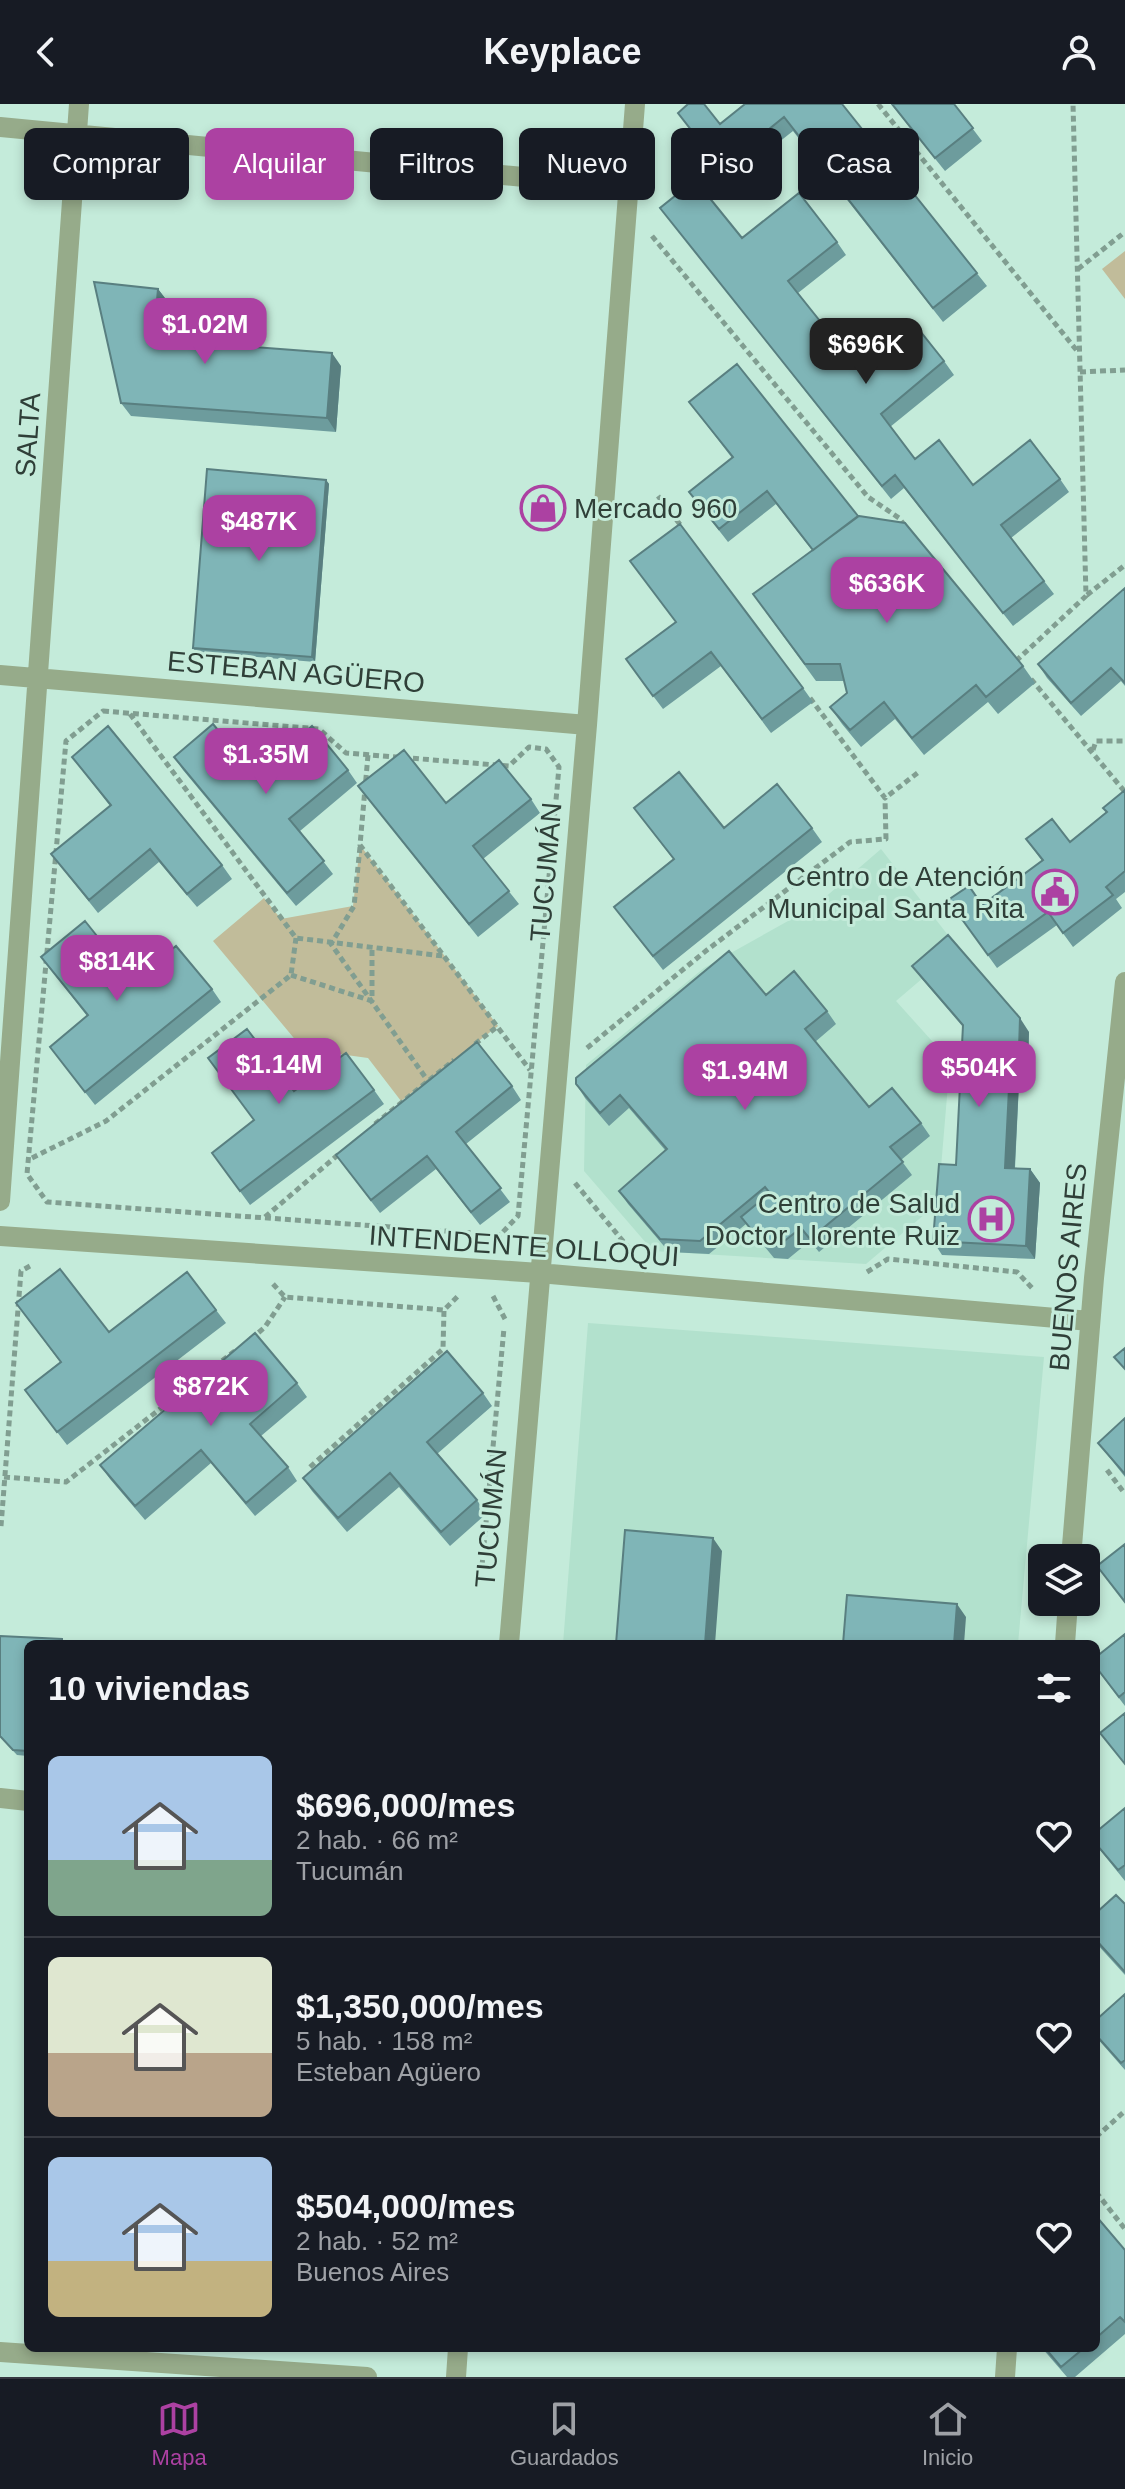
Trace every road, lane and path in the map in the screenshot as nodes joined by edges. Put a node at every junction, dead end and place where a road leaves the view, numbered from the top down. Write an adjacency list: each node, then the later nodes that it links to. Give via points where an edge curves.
1 (79, 104): 6 (street, SALTA)
2 (635, 104): 7 (street, TUCUMÁN)
3 (878, 104): 16 (path)
4 (1073, 104): 15 (path)
5 (0, 127): 8 (street)
6 (77, 128)
7 (633, 128)
8 (24, 129)
9 (189, 145): 10 (street)
10 (519, 177)
11 (72, 200): 27 (street, SALTA)
12 (627, 200): 30 (street, TUCUMÁN)
13 (649, 232): 20 (path, via 868,497)
14 (1125, 232): 15 (path)
15 (1077, 270): 16 (path)
16 (1079, 354): 18 (path)
17 (1125, 370): 18 (path)
18 (1080, 372): 23 (path)
19 (658, 496): 21 (path)
20 (908, 529)
21 (689, 537)
22 (1125, 565): 23 (path)
23 (1086, 596): 25 (path)
24 (1006, 649): 25 (path)
25 (1016, 661): 32 (path)
26 (0, 675): 27 (street, ESTEBAN AGÜERO)
27 (39, 677): 30 (street, ESTEBAN AGÜERO); 53 (street, SALTA)
28 (803, 689): 36 (path)
29 (129, 713): 33 (path, via 319,729 346,753); 38 (path); 51 (path, via 103,711 66,741)
30 (587, 725): 58 (street, TUCUMÁN)
31 (1125, 741): 32 (path, via 1096,741)
32 (1093, 750): 35 (path)
33 (368, 755): 37 (path); 47 (path, via 509,766 529,747 546,749 559,767)
34 (920, 771): 36 (path)
35 (1125, 792)
36 (885, 798): 46 (path, via 886,839 850,842)
37 (360, 845): 39 (path, via 354,906); 41 (path)
38 (296, 938): 39 (path); 42 (path)
39 (331, 944): 40 (path); 44 (path)
40 (372, 949): 41 (path); 44 (path)
41 (443, 956): 45 (path)
42 (291, 975): 44 (path); 51 (path, via 106,1121)
43 (1125, 982): 66 (street, BUENOS AIRES)
44 (372, 1001): 48 (path)
45 (498, 1026): 47 (path); 48 (path)
46 (581, 1053)
47 (531, 1071): 54 (path, via 518,1216 500,1235)
48 (428, 1081): 49 (path)
49 (367, 1130)
50 (344, 1150): 54 (path)
51 (29, 1159): 54 (path, via 27,1174 47,1202)
52 (576, 1168): 56 (path, via 575,1183)
53 (0, 1201)
54 (264, 1218)
55 (0, 1236): 58 (street, INTENDENTE OLLOQUI)
56 (636, 1257)
57 (41, 1259): 69 (path, via 21,1271)
58 (539, 1273): 66 (street, INTENDENTE OLLOQUI); 75 (street, TUCUMÁN)
59 (863, 1274): 62 (path, via 888,1259 1002,1270 1017,1272)
60 (266, 1275): 64 (path)
61 (466, 1289): 65 (path)
62 (1037, 1292)
63 (491, 1293): 73 (path, via 505,1315)
64 (285, 1297): 65 (path); 69 (path, via 265,1327 66,1482)
65 (444, 1310): 67 (path, via 443,1349)
66 (1090, 1321): 72 (street, BUENOS AIRES)
67 (310, 1467)
68 (1106, 1469): 70 (path)
69 (4, 1477): 71 (path)
70 (1125, 1494)
71 (1, 1526)
72 (1072, 1544)
73 (482, 1566)
74 (1067, 1616): 76 (street)
75 (509, 1640)
76 (1065, 1640)
77 (0, 1798): 78 (street)
78 (24, 1801)
79 (1125, 2111): 80 (path)
80 (1100, 2133)
81 (1100, 2197): 82 (path)
82 (1125, 2229)
83 (0, 2352): 86 (street)
84 (458, 2352): 87 (street)
85 (1007, 2352): 88 (street)
86 (367, 2377)
87 (456, 2377)
88 (1005, 2377)

